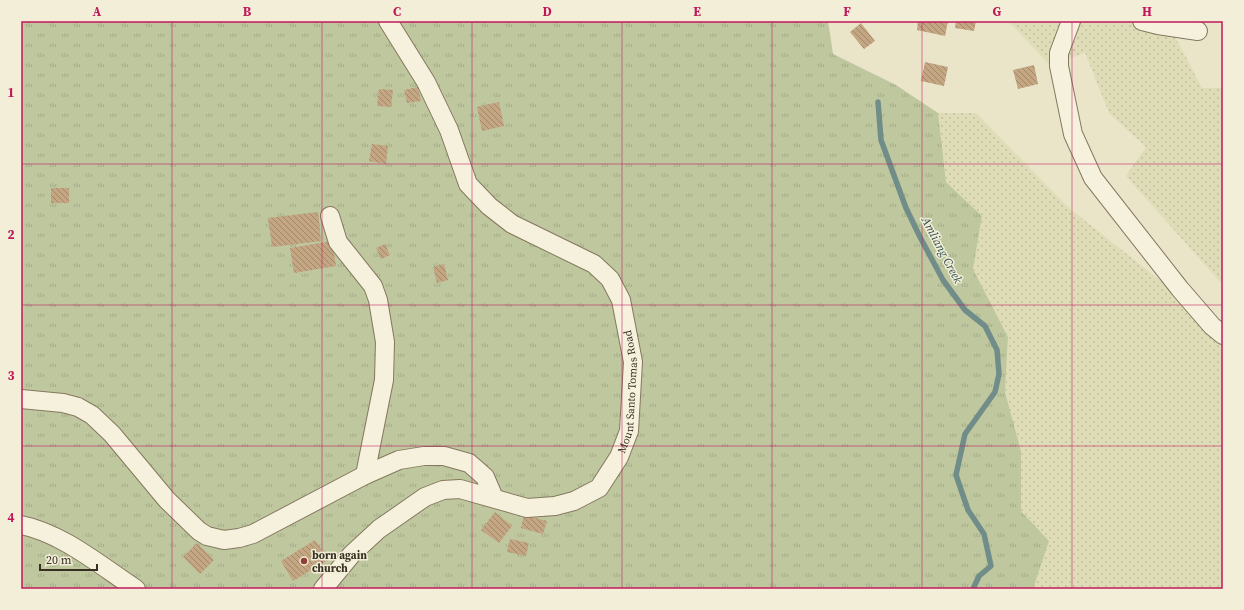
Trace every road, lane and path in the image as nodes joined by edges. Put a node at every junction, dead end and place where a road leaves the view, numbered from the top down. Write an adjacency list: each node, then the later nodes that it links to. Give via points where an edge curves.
1 (388, 21): 9 (street, Mount Santo Tomas Road, via 426,82 449,130 468,184 512,224 594,264 610,279 621,300 633,362 629,431 619,457 599,488 574,501 555,506 527,508)
2 (1071, 21): 6 (street, via 1059,53 1059,66 1073,134 1090,171 1108,199 1180,289 1212,326)
3 (1142, 21): 4 (street, via 1158,26)
4 (1198, 31)
5 (330, 216): 8 (street, via 338,242 373,286 385,342 384,380)
6 (1223, 334)
7 (21, 400): 8 (street, via 78,407 92,415 112,434 167,500 199,531 215,539 239,538 253,534)
8 (365, 475): 9 (street, via 399,460 444,456 460,460 478,471 485,477)
9 (494, 498): 12 (street, Mount Santo Tomas Road, via 460,489 443,490 425,497 379,529 352,554)
10 (21, 525): 11 (street, via 63,540)
11 (136, 589)
12 (323, 589)

